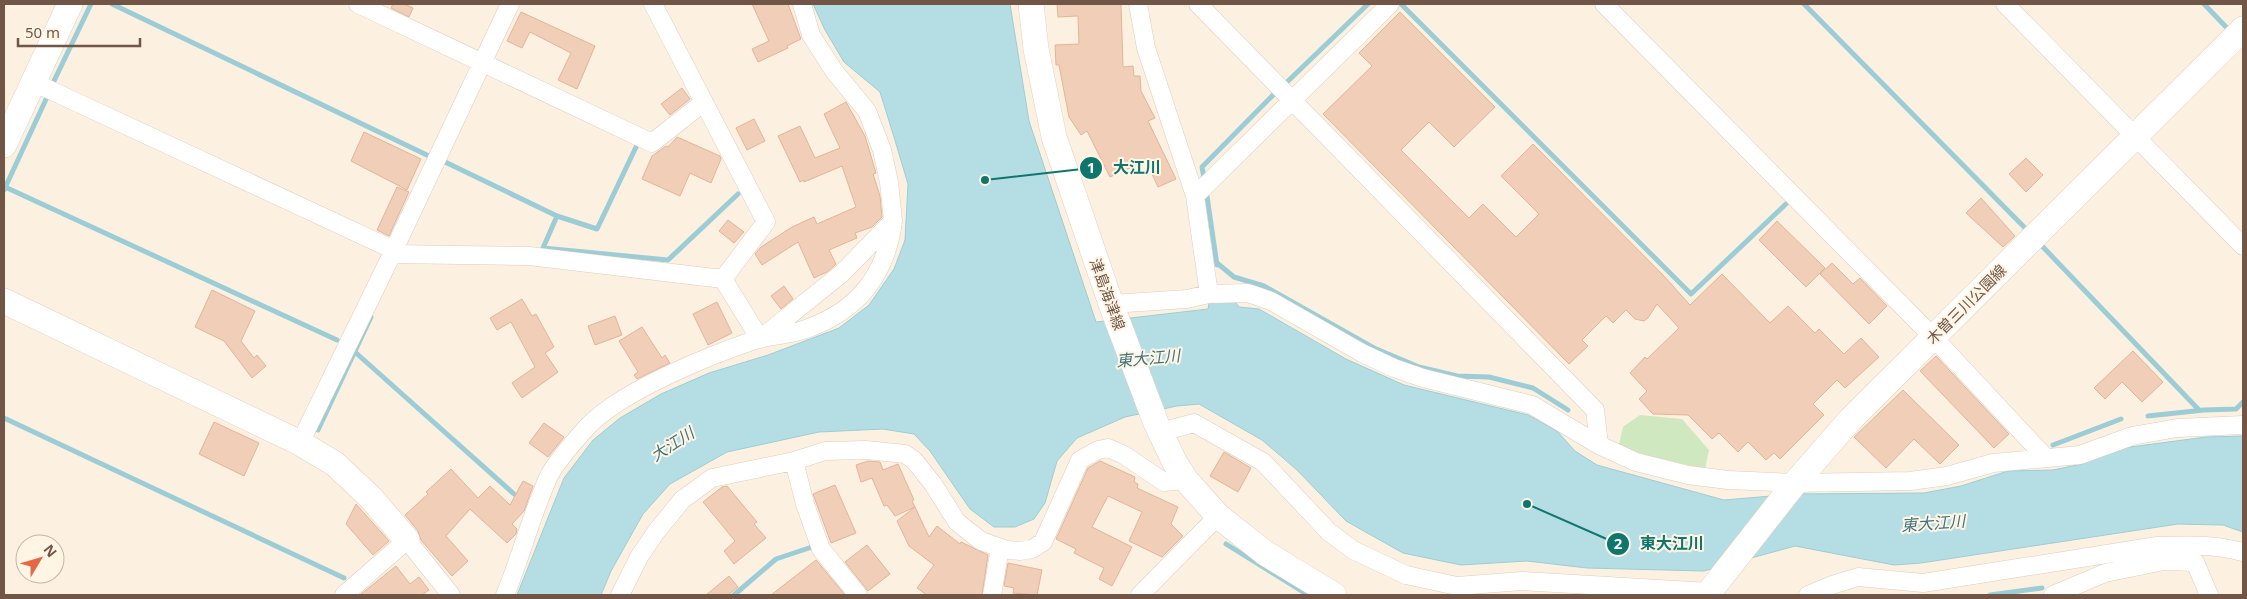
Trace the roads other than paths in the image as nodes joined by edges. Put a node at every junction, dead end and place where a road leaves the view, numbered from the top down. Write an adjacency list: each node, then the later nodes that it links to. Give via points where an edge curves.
1 (70, 4): 14 (main road)
2 (358, 4): 13 (street)
3 (510, 4): 13 (street)
4 (653, 4): 16 (street)
5 (802, 4): 20 (street, via 811,35 834,71 867,111 882,150)
6 (1031, 4): 26 (main road, 津島海津線, via 1036,49 1054,137)
7 (1138, 4): 19 (street, via 1146,48)
8 (1198, 4): 15 (street)
9 (1390, 4): 15 (street)
10 (1604, 4): 27 (street)
11 (2005, 4): 17 (street)
12 (2243, 29): 17 (main road, 木曽三川公園線)
13 (481, 62): 16 (street, via 652,143); 22 (street)
14 (33, 82): 18 (main road); 22 (street)
15 (1292, 101): 19 (street); 32 (street, via 1595,410)
16 (704, 102): 23 (street, via 766,222)
17 (2136, 136): 21 (street); 27 (main road, 木曽三川公園線)
18 (4, 145)
19 (1195, 196): 24 (street)
20 (894, 221): 28 (street, via 841,274); 28 (street, via 879,273 859,298 832,318 802,330)
21 (2243, 246)
22 (393, 252): 23 (street, via 529,256); 31 (street)
23 (723, 279): 28 (street)
24 (1209, 294): 26 (street); 32 (street, via 1248,293 1394,368 1532,405)
25 (4, 301): 31 (main road)
26 (1113, 308): 30 (main road, 津島海津線)
27 (1933, 337): 33 (street); 36 (main road, 木曽三川公園線, via 1851,419)
28 (760, 339): 45 (street, via 692,364 615,405 590,424 549,476)
29 (2243, 425): 33 (street, via 2177,428 2132,436 2080,455)
30 (1164, 426): 35 (main road, 津島海津線, via 1175,463); 41 (street, via 1194,423 1263,462 1329,532 1353,550 1406,575 1458,586 1522,581)
31 (300, 443): 38 (main road, via 335,464 371,498)
32 (1599, 445): 36 (street, via 1636,462 1688,475)
33 (2046, 458): 36 (street, via 1993,463 1947,476 1910,481)
34 (794, 461): 39 (street, via 825,451 866,450 905,454 933,484 957,522 981,541); 46 (street, via 712,478 682,500 639,557); 47 (street, via 821,549)
35 (1186, 480): 37 (main road, 津島海津線); 39 (street, via 1164,482 1124,455 1108,448 1098,450 1080,460 1043,542 1032,549 1020,551)
36 (1795, 483): 41 (main road, 木曽三川公園線)
37 (1218, 516): 42 (street); 49 (main road, 津島海津線, via 1265,553)
38 (406, 540): 43 (street); 44 (street)
39 (1000, 548): 48 (street)
40 (2243, 552): 50 (street, via 2194,544 2157,546 1924,583 1858,577)
41 (1712, 590)
42 (1148, 592)
43 (344, 595)
44 (451, 595)
45 (505, 595)
46 (620, 595)
47 (858, 595)
48 (992, 595)
49 (1334, 595)
50 (1808, 595)
51 (2053, 595): 52 (street, via 2105,573 2164,561 2195,562)
52 (2209, 595)

